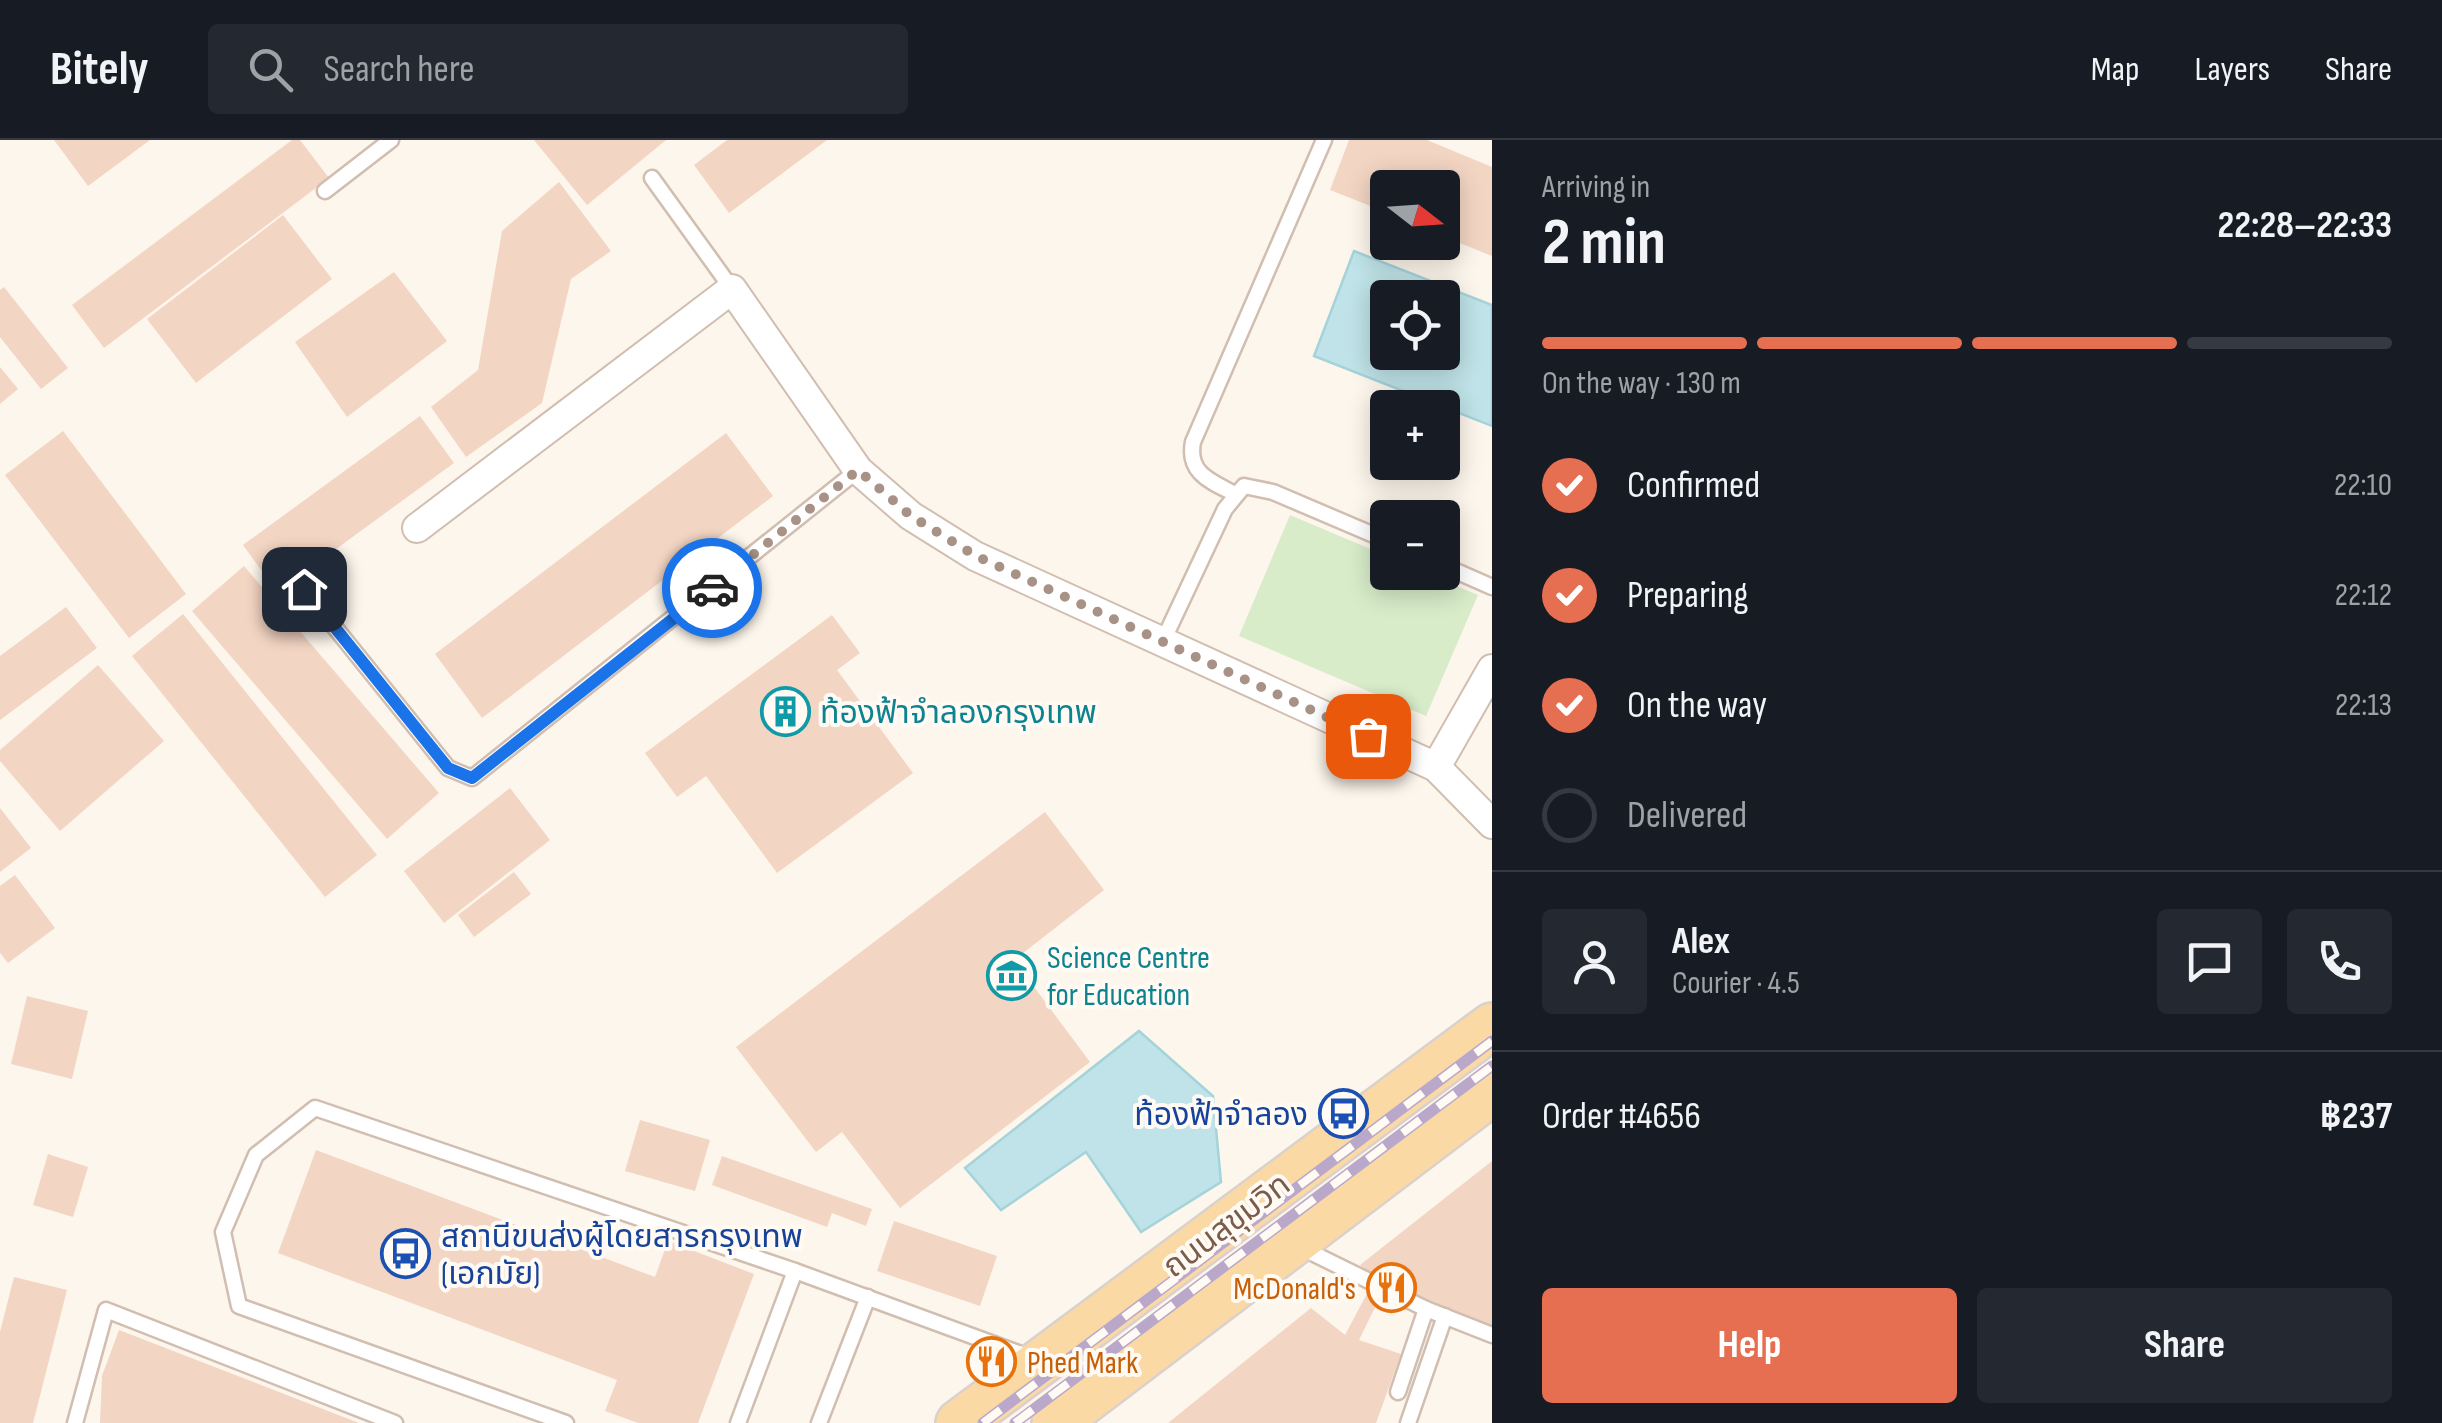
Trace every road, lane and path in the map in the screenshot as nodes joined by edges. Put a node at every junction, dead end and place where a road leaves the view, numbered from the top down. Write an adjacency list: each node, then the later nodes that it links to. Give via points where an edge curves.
1 (391, 140): 4 (lane)
2 (1324, 140): 7 (lane, via 1190,457 1196,472)
3 (652, 178): 5 (lane)
4 (325, 191)
5 (732, 289): 6 (street); 8 (street)
6 (858, 470): 12 (lane, via 472,778 448,768); 13 (street, via 911,516 976,556)
7 (1234, 494): 9 (lane, via 1244,486 1274,492); 13 (lane)
8 (417, 528)
9 (1370, 534)
10 (1460, 573): 11 (lane)
11 (1492, 587)
12 (304, 589)
13 (1163, 641): 15 (street)
14 (1492, 669): 15 (street)
15 (1436, 767): 16 (street)
16 (1492, 824)
17 (1492, 1026): 25 (main road, ถนนสุขุมวิท)
18 (1492, 1092): 19 (main road, ถนนสุขุมวิท)
19 (1292, 1244): 22 (lane); 33 (main road, ถนนสุขุมวิท)
20 (795, 1271): 21 (lane); 29 (lane, via 314,1108 256,1154 223,1232 239,1306); 30 (lane)
21 (868, 1297): 25 (lane); 31 (lane)
22 (1426, 1309): 23 (lane); 26 (lane)
23 (1445, 1316): 24 (lane); 34 (lane)
24 (1492, 1335)
25 (1042, 1362): 32 (main road, ถนนสุขุมวิท)
26 (1398, 1392)
27 (75, 1423): 28 (lane, via 106,1310)
28 (395, 1423)
29 (566, 1423)
30 (738, 1423)
31 (819, 1423)
32 (959, 1423)
33 (1055, 1423)
34 (1408, 1423)

